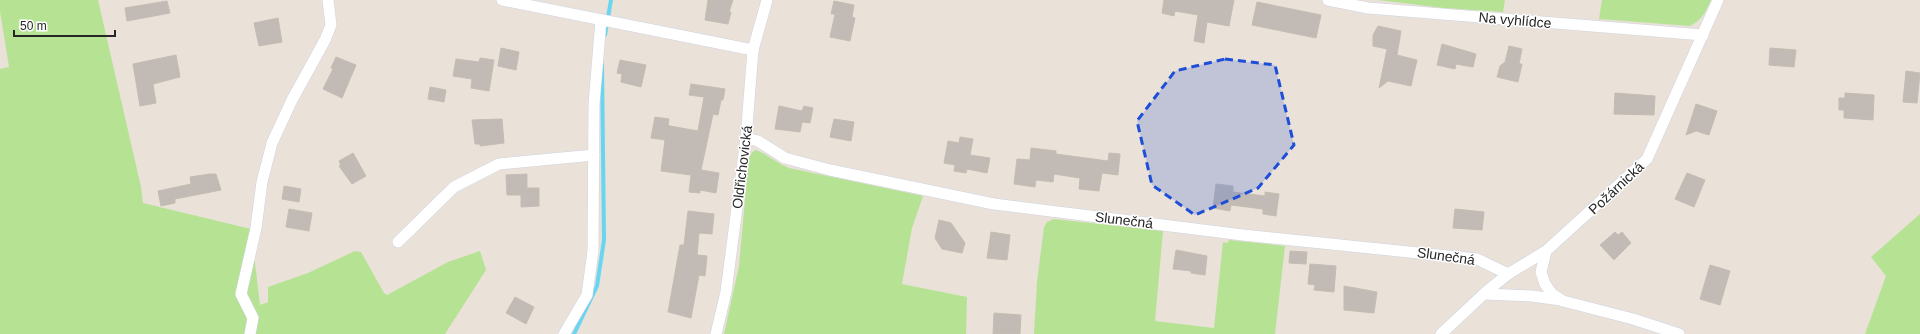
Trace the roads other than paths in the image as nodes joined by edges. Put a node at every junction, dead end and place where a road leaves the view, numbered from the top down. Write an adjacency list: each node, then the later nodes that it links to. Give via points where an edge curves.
1 (328, 0): 16 (street, via 331,25 272,143 262,182 256,228 241,294 253,318)
2 (502, 0): 6 (street)
3 (767, 0): 8 (street, Oldřichovická)
4 (1328, 0): 7 (street, Na vyhlídce, via 1368,8)
5 (1718, 0): 7 (street, Požárnická)
6 (601, 20): 8 (street); 10 (street, via 594,104)
7 (1702, 35): 12 (street, Požárnická, via 1647,159)
8 (753, 50): 9 (street, Oldřichovická)
9 (746, 138): 13 (street, Slunečná, via 758,141 785,158 830,170 994,204 1243,235 1477,259); 18 (street, Oldřichovická, via 726,292)
10 (594, 156): 11 (street, via 499,164 454,187); 17 (street, via 593,251 587,295)
11 (398, 242)
12 (1546, 251): 13 (street, Požárnická); 15 (street, via 1541,272 1545,284 1552,294)
13 (1508, 274): 14 (street, Požárnická)
14 (1485, 294): 15 (street, via 1532,296); 19 (street)
15 (1563, 301): 20 (street)
16 (250, 334)
17 (564, 334)
18 (716, 334)
19 (1441, 334)
20 (1679, 334)

